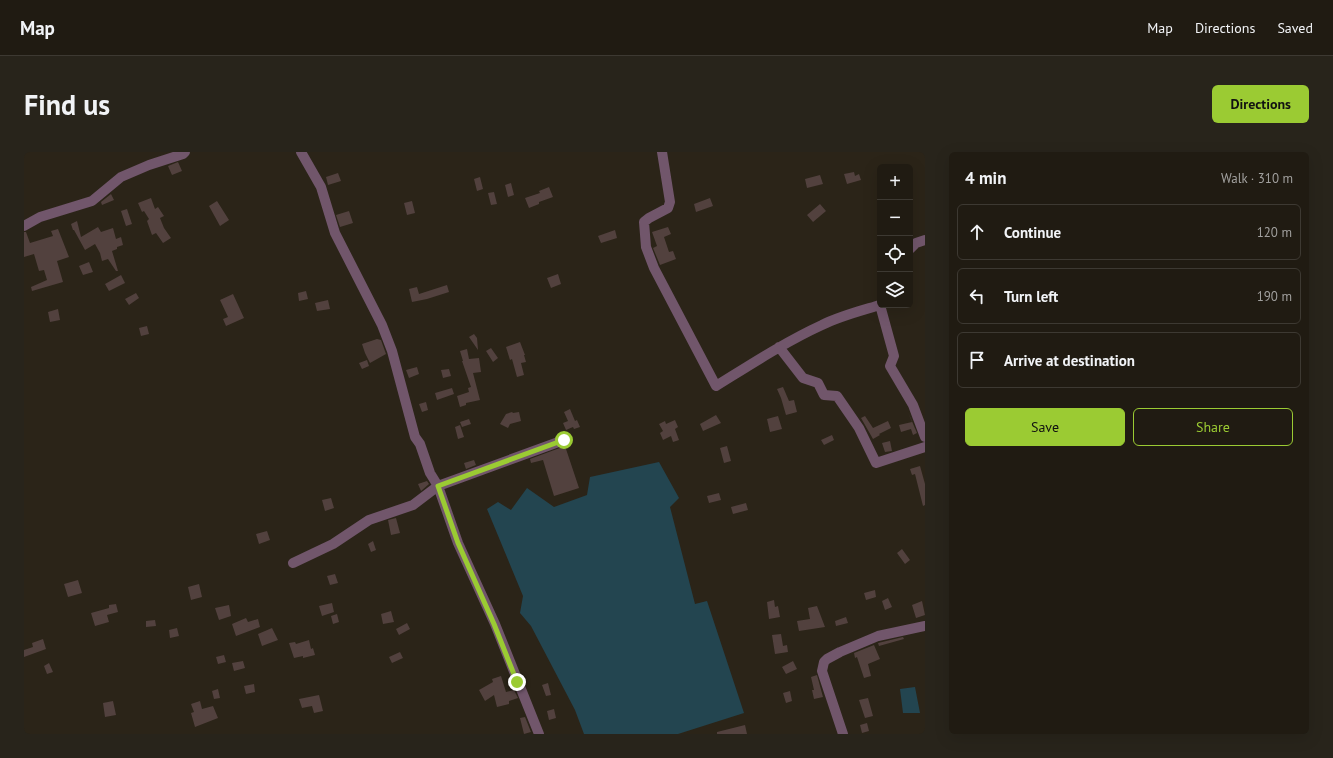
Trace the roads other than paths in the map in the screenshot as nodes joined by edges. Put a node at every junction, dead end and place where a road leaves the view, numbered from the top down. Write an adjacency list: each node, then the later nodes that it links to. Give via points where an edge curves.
1 (185, 152): 4 (street, via 121,177 92,201 40,217)
2 (301, 152): 13 (street, via 321,187 334,233 382,325 392,351 414,437 420,444 430,473)
3 (662, 152): 9 (street, via 670,202 668,208 644,222 646,247 654,268 716,386)
4 (24, 226)
5 (925, 240): 6 (street)
6 (913, 246)
7 (877, 306): 9 (street, via 822,324)
8 (881, 308): 10 (street, via 894,356 890,366 913,405)
9 (779, 347): 12 (street, via 803,378 818,383 824,395 837,396 859,428 876,463)
10 (925, 437)
11 (564, 440): 13 (street)
12 (925, 447)
13 (438, 486): 14 (street, via 413,504 369,520 332,544); 16 (street, via 458,543)
14 (293, 563)
15 (925, 626): 17 (street, via 878,636 840,652 824,662 822,671)
16 (539, 734)
17 (843, 734)

